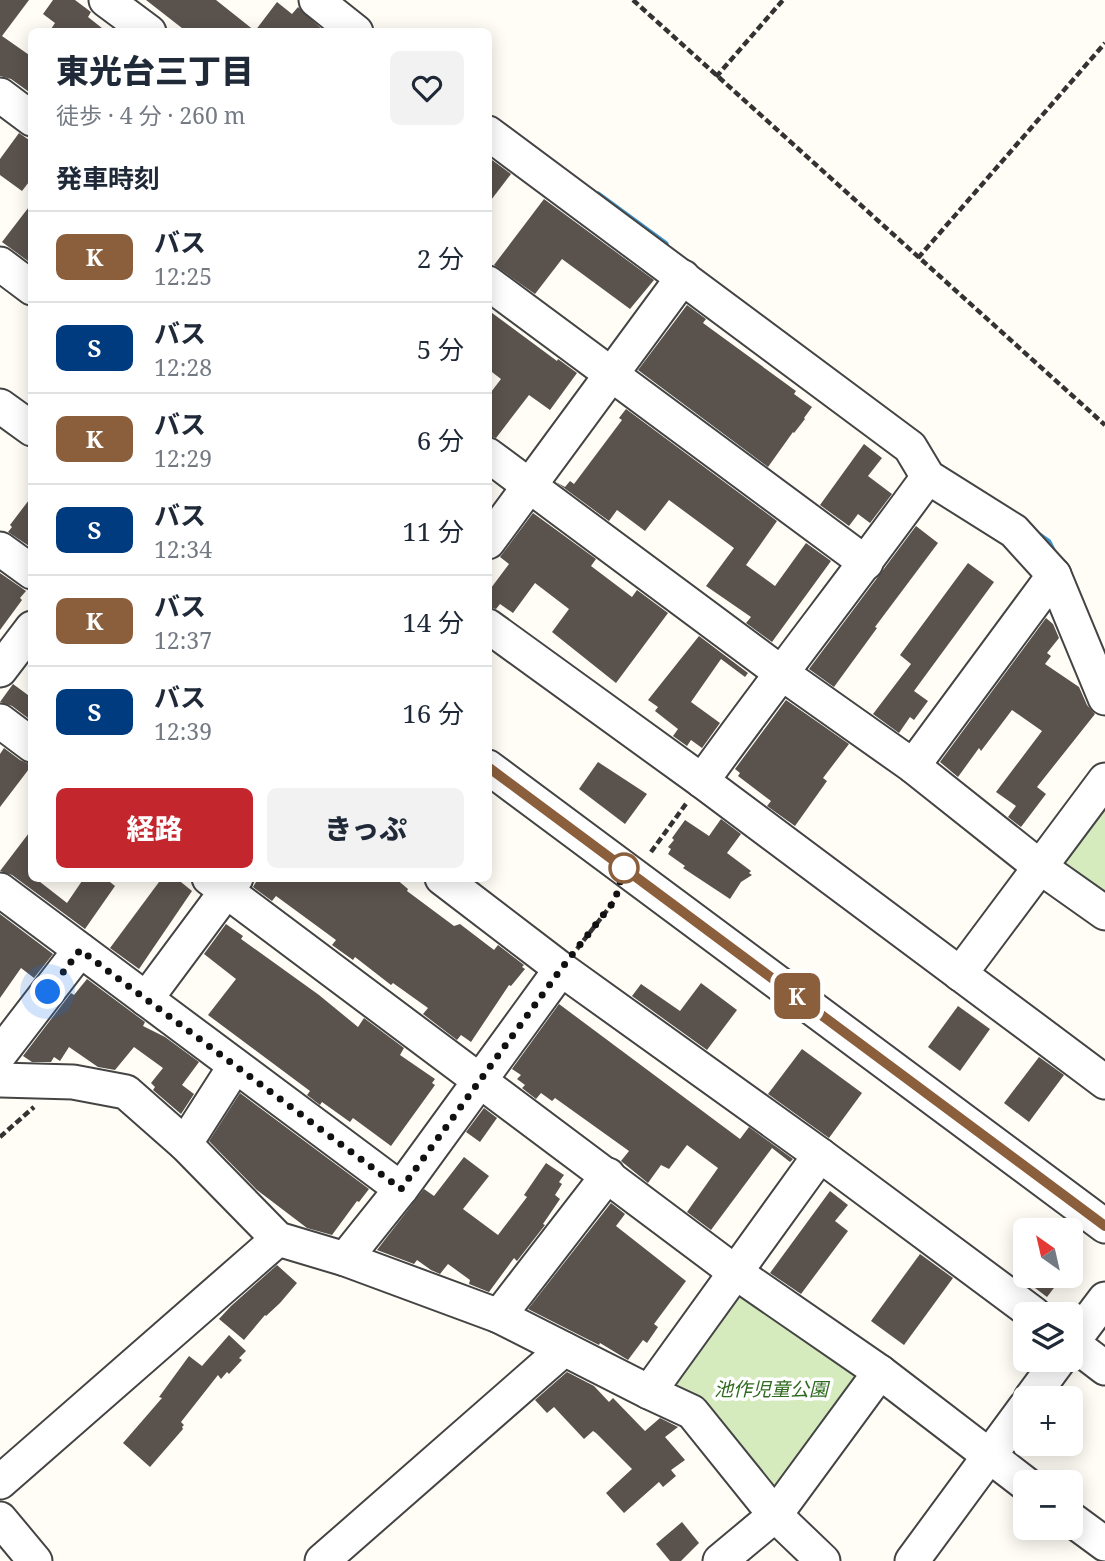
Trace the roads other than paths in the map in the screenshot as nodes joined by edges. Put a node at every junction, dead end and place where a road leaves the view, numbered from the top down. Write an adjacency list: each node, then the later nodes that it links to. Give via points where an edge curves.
1 (106, 0): 3 (street)
2 (317, 0): 4 (street)
3 (144, 28)
4 (351, 28)
5 (0, 95): 6 (street)
6 (28, 115)
7 (492, 136): 9 (street)
8 (0, 264): 10 (street)
9 (683, 277): 12 (street); 16 (street, via 910,447)
10 (28, 285)
11 (492, 285): 12 (street)
12 (611, 374): 17 (street); 20 (street)
13 (0, 406): 14 (street)
14 (28, 426)
15 (492, 458): 17 (street)
16 (928, 477): 20 (street); 22 (street, via 1014,531)
17 (530, 486): 18 (street); 26 (street)
18 (492, 537)
19 (0, 549): 21 (street)
20 (866, 563): 26 (street)
21 (28, 569)
22 (1054, 575): 27 (street); 30 (street)
23 (492, 629): 33 (street)
24 (28, 633): 25 (street)
25 (0, 670)
26 (780, 672): 30 (street); 33 (street)
27 (1105, 698)
28 (0, 721): 29 (street)
29 (28, 742)
30 (913, 766): 34 (street)
31 (492, 770): 52 (street)
32 (1105, 780): 34 (street)
33 (702, 781): 41 (street)
34 (1040, 867): 38 (street); 41 (street)
35 (447, 882): 40 (street)
36 (224, 883): 42 (street); 46 (street)
37 (0, 890): 39 (street)
38 (1105, 913)
39 (80, 950): 42 (street); 43 (street)
40 (561, 969): 46 (street); 49 (street)
41 (960, 974): 47 (street)
42 (146, 999): 44 (street)
43 (0, 1054)
44 (235, 1066): 48 (street); 51 (street)
45 (0, 1080): 48 (street, via 73,1082 126,1092)
46 (481, 1082): 50 (street); 51 (street)
47 (1105, 1082)
48 (185, 1144): 53 (street)
49 (820, 1155): 55 (street); 57 (street)
50 (608, 1175): 55 (street); 58 (street)
51 (401, 1189): 54 (street)
52 (1105, 1226)
53 (278, 1239): 54 (street); 68 (street)
54 (345, 1259): 58 (street)
55 (735, 1272): 63 (street); 64 (street)
56 (1105, 1299): 59 (street)
57 (1018, 1302)
58 (499, 1316): 60 (street)
59 (1083, 1327)
60 (564, 1349): 64 (street); 75 (street)
61 (1083, 1352): 62 (street)
62 (1105, 1368)
63 (880, 1372): 66 (street); 69 (street)
64 (649, 1392): 69 (street, via 692,1412)
65 (1013, 1424): 66 (street)
66 (989, 1457): 67 (street); 78 (street)
67 (1013, 1475)
68 (0, 1482)
69 (775, 1515): 76 (street); 77 (street)
70 (0, 1519): 74 (street)
71 (1083, 1527): 72 (street)
72 (1105, 1544)
73 (1105, 1551): 79 (street)
74 (35, 1561)
75 (321, 1561)
76 (720, 1561)
77 (823, 1561)
78 (912, 1561)
79 (1098, 1561)

